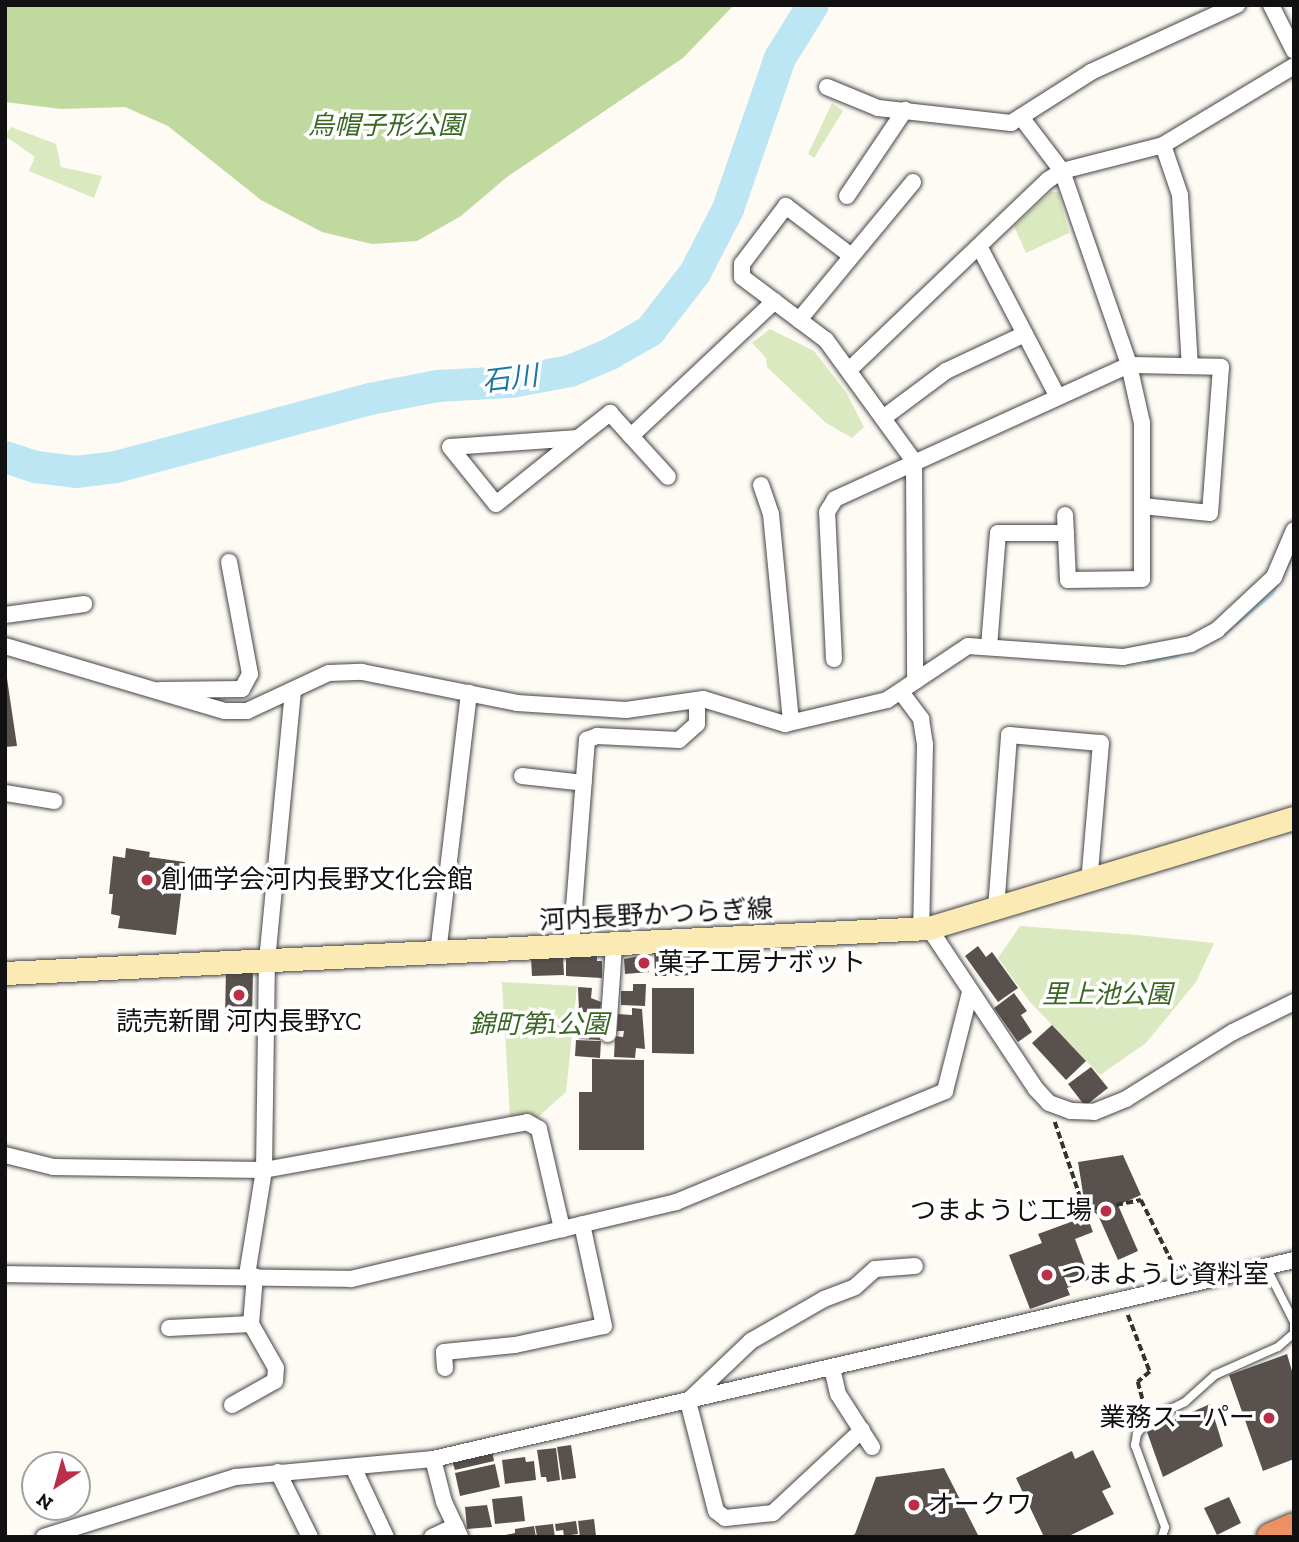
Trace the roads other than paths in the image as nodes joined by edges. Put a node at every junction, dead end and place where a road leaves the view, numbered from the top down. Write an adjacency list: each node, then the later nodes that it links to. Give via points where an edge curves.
1 (1237, 5): 7 (street, via 1141,46)
2 (1271, 5): 3 (street)
3 (1294, 51)
4 (1294, 66): 8 (street)
5 (827, 86): 6 (street, via 878,108)
6 (905, 110): 7 (street, via 992,123 1011,123); 11 (street)
7 (1021, 117): 9 (street)
8 (1163, 145): 9 (street); 18 (street, via 1180,195)
9 (1062, 171): 12 (street); 17 (street)
10 (913, 182): 13 (street)
11 (847, 195)
12 (980, 248): 16 (street); 19 (street)
13 (850, 255): 14 (street, via 786,206 741,264 742,277); 15 (street)
14 (775, 302): 15 (street); 22 (street)
15 (799, 320): 19 (street, via 825,340)
16 (1026, 334): 20 (street); 21 (street, via 946,371)
17 (1129, 365): 18 (street); 20 (street); 27 (street, via 1142,423)
18 (1190, 366): 27 (street, via 1221,367 1210,513)
19 (849, 370): 21 (street)
20 (1057, 395): 24 (street)
21 (883, 418): 24 (street)
22 (631, 436): 23 (street, via 610,413); 25 (street)
23 (578, 438): 23 (street, via 488,444 450,447 496,504)
24 (914, 461): 36 (street, via 835,499 827,512); 37 (street)
25 (668, 477)
26 (761, 485): 43 (street, via 771,514)
27 (1142, 506): 30 (street, via 1142,579 1068,580)
28 (1065, 515): 30 (street)
29 (1294, 530): 35 (street, via 1274,577 1217,630 1191,644 1123,657)
30 (1066, 533): 35 (street, via 998,533)
31 (229, 562): 40 (street, via 250,674 242,689 172,687)
32 (84, 604): 33 (street)
33 (5, 615)
34 (5, 646): 40 (street)
35 (989, 647): 37 (street, via 968,646)
36 (834, 659)
37 (915, 681): 39 (street)
38 (293, 690): 40 (street, via 247,711 225,711); 41 (street, via 329,673 362,672); 55 (street)
39 (901, 691): 43 (street, via 887,700); 51 (street, via 921,719 925,745)
40 (153, 692)
41 (469, 693): 42 (street, via 517,703 626,709); 54 (street)
42 (697, 700): 43 (street, via 766,721); 45 (street, via 696,724 680,740 597,736 587,740)
43 (791, 722)
44 (522, 776): 45 (street)
45 (584, 783): 53 (street)
46 (5, 793): 47 (street)
47 (54, 801)
48 (1294, 818): 49 (main road, 河内長野かつらぎ線)
49 (1089, 882): 50 (main road, 河内長野かつらぎ線); 50 (street, via 1101,743 1009,735)
50 (996, 909): 51 (main road, 河内長野かつらぎ線)
51 (925, 928): 52 (main road, 河内長野かつらぎ線); 57 (street)
52 (614, 945): 53 (main road, 河内長野かつらぎ線); 59 (street)
53 (571, 947): 54 (main road, 河内長野かつらぎ線)
54 (438, 953): 55 (main road, 河内長野かつらぎ線)
55 (267, 961): 56 (main road, 河内長野かつらぎ線); 61 (street)
56 (5, 973)
57 (970, 992): 58 (street, via 1049,1103 1094,1112 1126,1099 1233,1032); 62 (street, via 945,1091 676,1202)
58 (1294, 1002)
59 (608, 1034)
60 (5, 1155): 61 (street, via 53,1167)
61 (264, 1170): 63 (street, via 527,1122 539,1129); 68 (street)
62 (582, 1224): 63 (street); 72 (street, via 604,1326 515,1345 444,1352)
63 (562, 1229): 68 (street, via 351,1279)
64 (1294, 1260): 66 (street)
65 (915, 1266): 74 (street, via 875,1269 855,1287 824,1298 751,1340)
66 (1266, 1267): 70 (lane); 73 (street)
67 (5, 1274): 68 (street)
68 (251, 1275): 69 (street)
69 (251, 1324): 71 (street); 75 (street, via 276,1368 275,1381)
70 (1294, 1326): 88 (lane, via 1278,1347 1215,1375 1185,1402 1148,1420 1135,1445 1165,1527)
71 (169, 1328)
72 (445, 1368)
73 (832, 1368): 74 (street); 76 (street, via 838,1394)
74 (688, 1401): 76 (street, via 716,1511 725,1518 773,1513); 78 (street)
75 (232, 1405)
76 (862, 1430): 77 (street)
77 (872, 1447)
78 (433, 1459): 79 (street); 82 (street)
79 (353, 1468): 80 (street); 86 (street)
80 (278, 1472): 83 (street, via 192,1488); 85 (street)
81 (1294, 1527): 89 (highway)
82 (458, 1532): 87 (street)
83 (61, 1534): 84 (street)
84 (44, 1537)
85 (310, 1537)
86 (386, 1537)
87 (432, 1537)
88 (1162, 1537)
89 (1270, 1537)

